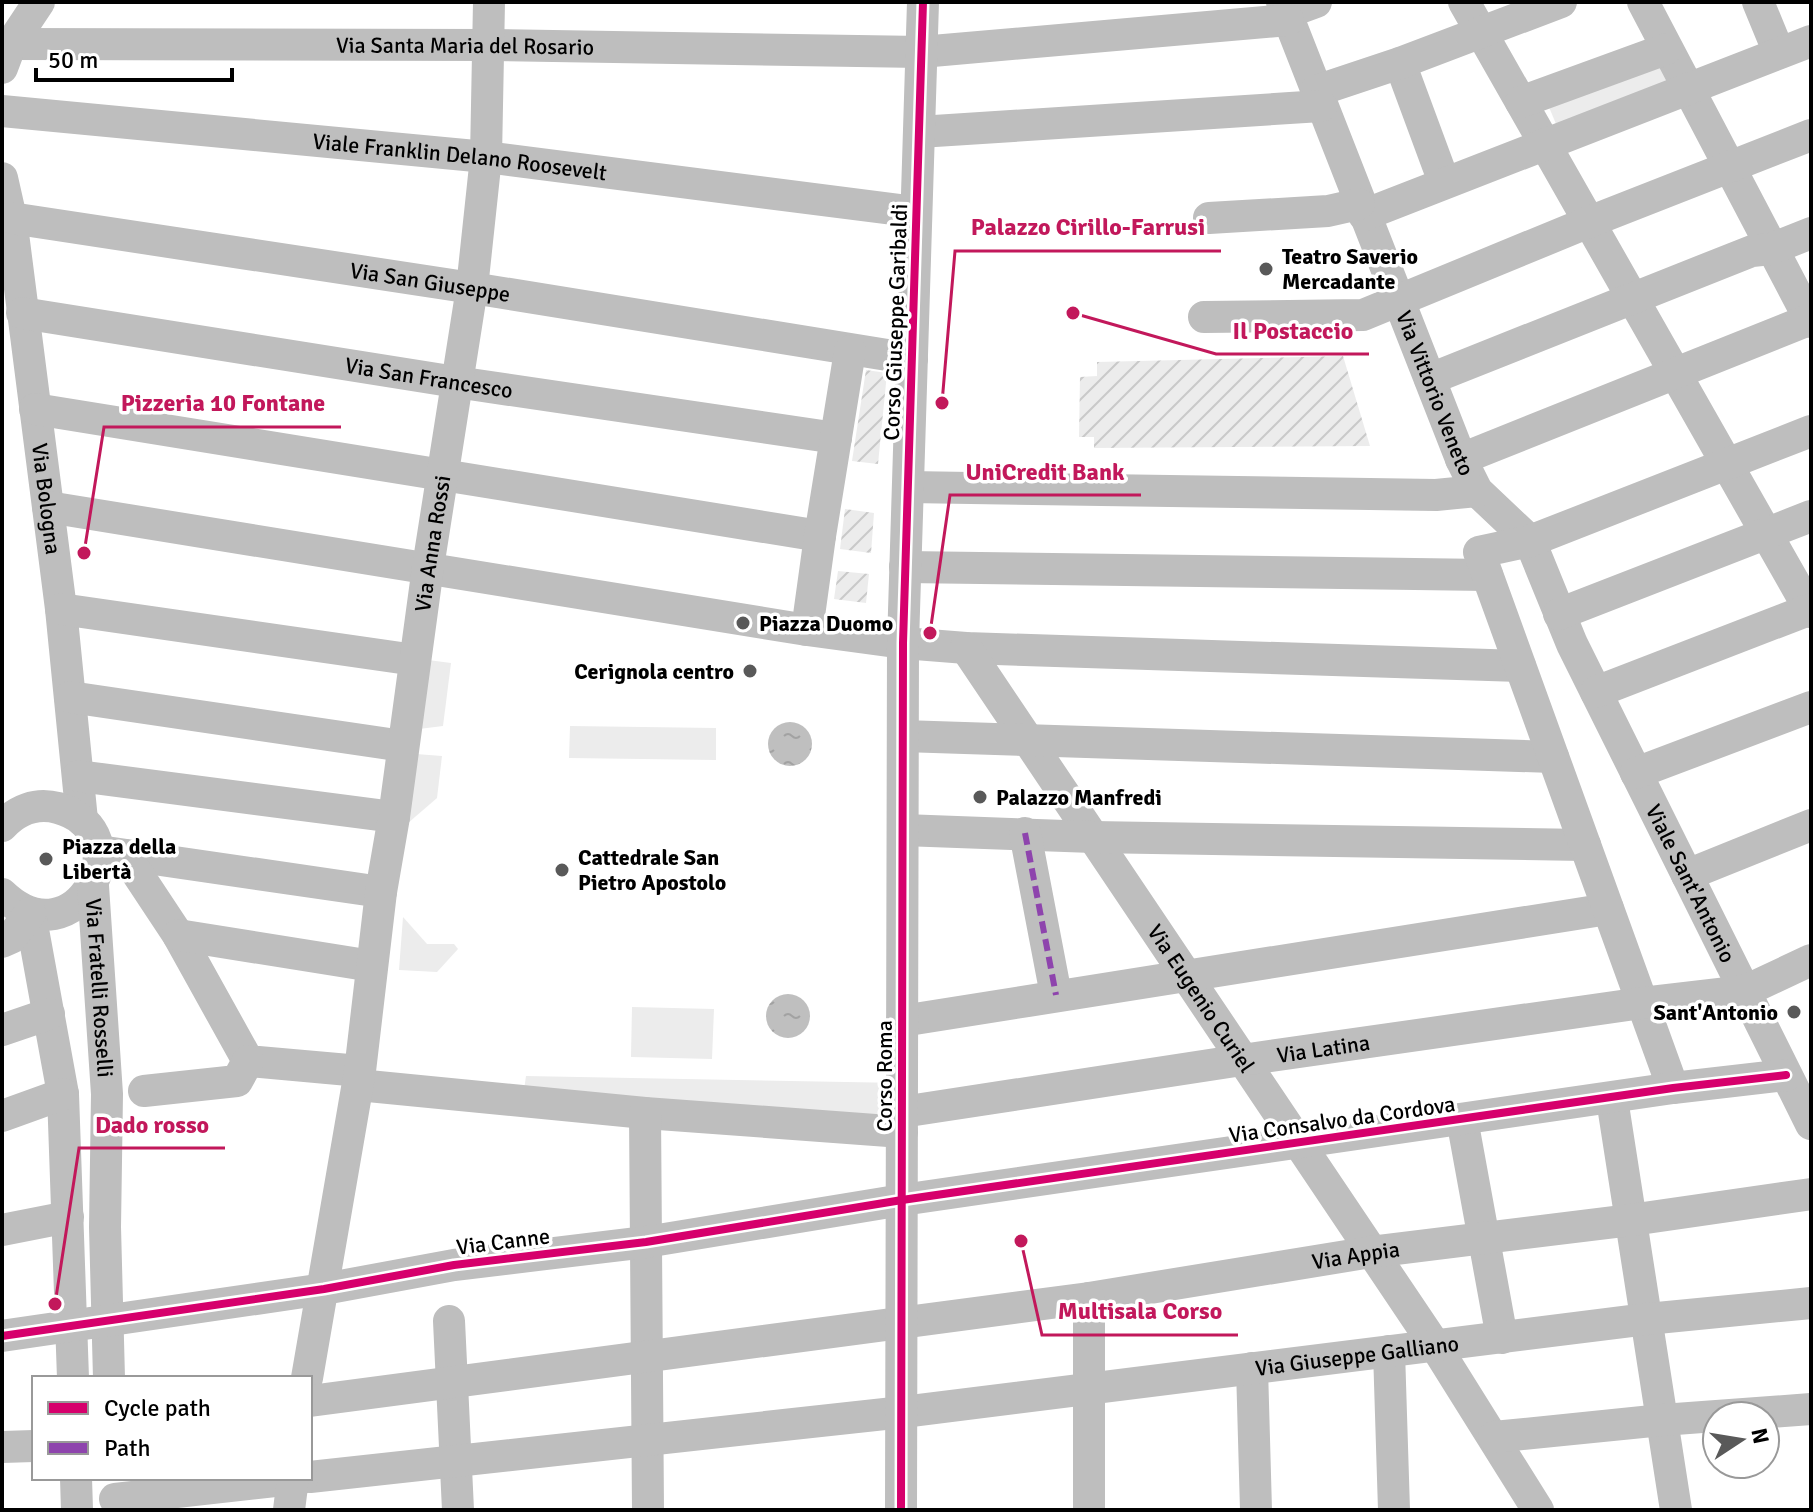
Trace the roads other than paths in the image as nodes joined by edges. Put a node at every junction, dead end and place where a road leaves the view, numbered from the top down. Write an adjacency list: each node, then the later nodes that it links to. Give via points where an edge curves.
1 (39, 2): 16 (street)
2 (489, 2): 12 (street, Via Anna Rossi)
3 (923, 2): 14 (street, Corso Giuseppe Garibaldi)
4 (1316, 2): 9 (street, Via Santa Maria del Rosario)
5 (1464, 2): 10 (street)
6 (1561, 2): 10 (street)
7 (1643, 2): 13 (street)
8 (1758, 2): 15 (street)
9 (1285, 12): 14 (street, Via Santa Maria del Rosario); 19 (street, Via Vittorio Veneto)
10 (1480, 31): 17 (street); 20 (street)
11 (1811, 41): 15 (street)
12 (488, 45): 14 (street, Via Santa Maria del Rosario); 16 (street, Via Santa Maria del Rosario); 25 (street, Via Anna Rossi)
13 (1666, 49): 18 (street); 20 (street)
14 (921, 52): 22 (street, Corso Giuseppe Garibaldi)
15 (1779, 53): 18 (street)
16 (6, 56)
17 (1400, 63): 19 (street); 28 (street)
18 (1688, 90): 24 (street); 26 (street)
19 (1318, 98): 22 (street); 29 (street, Via Vittorio Veneto)
20 (1521, 102): 24 (street)
21 (2, 111): 25 (street, Viale Franklin Delano Roosevelt)
22 (919, 132): 30 (street, Corso Giuseppe Garibaldi)
23 (1811, 135): 26 (street)
24 (1545, 145): 28 (street); 33 (street)
25 (486, 157): 30 (street, Viale Franklin Delano Roosevelt); 36 (street, Via Anna Rossi)
26 (1730, 168): 33 (street); 35 (street)
27 (2, 178): 31 (street, Via Bologna)
28 (1444, 182): 29 (street)
29 (1362, 209): 32 (street); 38 (street, Via Vittorio Veneto)
30 (916, 212): 44 (street, Corso Giuseppe Garibaldi)
31 (11, 218): 36 (street, Via San Giuseppe); 39 (street, Via Bologna)
32 (1209, 218)
33 (1589, 222): 37 (street); 38 (street)
34 (1811, 233): 35 (street)
35 (1771, 249): 37 (street, via 1752,251); 41 (street)
36 (472, 288): 42 (street, Via San Giuseppe); 47 (street, Via Anna Rossi)
37 (1633, 299): 45 (street); 46 (street)
38 (1399, 302): 40 (street, via 1363,315); 46 (street, Via Vittorio Veneto)
39 (22, 313): 43 (street, Via Bologna); 47 (street, Via San Francesco)
40 (1204, 317)
41 (1811, 320): 45 (street)
42 (850, 351): 44 (street, Corso Giuseppe Garibaldi); 50 (street, Corso Giuseppe Garibaldi)
43 (15, 359): 48 (street, Via Bologna)
44 (912, 359): 54 (street, Corso Giuseppe Garibaldi)
45 (1675, 374): 51 (street); 52 (street)
46 (1430, 379): 51 (street, Via Vittorio Veneto)
47 (456, 382): 50 (street, Via San Francesco); 53 (street, Via Anna Rossi)
48 (35, 409): 53 (street); 56 (street, Via Bologna)
49 (1811, 431): 52 (street)
50 (836, 438): 59 (street, Corso Giuseppe Garibaldi)
51 (1461, 459): 55 (street, Via Vittorio Veneto)
52 (1727, 465): 58 (street); 60 (street)
53 (443, 474): 59 (street); 61 (street, Via Anna Rossi)
54 (908, 487): 55 (street, via 1436,495); 62 (street, Corso Giuseppe Garibaldi)
55 (1477, 491): 60 (street, Via Vittorio Veneto)
56 (48, 507): 61 (street); 64 (street, Via Bologna)
57 (1811, 516): 58 (street)
58 (1766, 532): 65 (street); 66 (street)
59 (820, 536): 67 (street, Corso Giuseppe Garibaldi)
60 (1530, 541): 63 (street, via 1479,552); 66 (street, Via Vittorio Veneto)
61 (428, 567): 67 (street); 71 (street, Via Anna Rossi)
62 (905, 567): 63 (street); 68 (street, Corso Giuseppe Garibaldi)
63 (1487, 575): 72 (street)
64 (61, 609): 71 (street); 74 (street, Via Bologna)
65 (1810, 610): 73 (street)
66 (1559, 614): 69 (street, Via Vittorio Veneto)
67 (807, 630): 68 (street)
68 (903, 643): 70 (street); 76 (street, Corso Roma)
69 (1572, 644): 73 (street, Viale Sant'Antonio)
70 (966, 648): 72 (street); 77 (street, Via Eugenio Curiel)
71 (415, 660): 78 (street, Via Anna Rossi)
72 (1520, 666): 79 (street)
73 (1596, 692): 80 (street, Viale Sant'Antonio)
74 (70, 697): 78 (street); 81 (street, Via Bologna)
75 (1811, 707): 80 (street)
76 (903, 736): 77 (street); 86 (street, Corso Roma)
77 (1028, 740): 79 (street); 88 (street, Via Eugenio Curiel)
78 (403, 746): 82 (street, Via Anna Rossi)
79 (1553, 757): 89 (street)
80 (1636, 773): 91 (street, Viale Sant'Antonio)
81 (78, 776): 82 (street); 83 (street, Via Bologna)
82 (394, 817): 93 (street, Via Anna Rossi)
83 (82, 820): 85 (street, via 67,810 33,806); 90 (street)
84 (1811, 825): 91 (street)
85 (2, 826)
86 (903, 830): 87 (street); 106 (street, Corso Roma)
87 (1025, 833): 88 (street); 103 (street)
88 (1093, 837): 89 (street); 101 (street, Via Eugenio Curiel)
89 (1585, 845): 95 (street)
90 (112, 853): 92 (street, via 98,869); 93 (street); 97 (street)
91 (1687, 875): 102 (street, Viale Sant'Antonio)
92 (93, 886): 96 (street, via 66,911); 134 (street, Via Fratelli Rosselli, via 107,1094)
93 (381, 892): 100 (street, Via Anna Rossi)
94 (2, 894): 96 (street)
95 (1608, 909): 101 (street); 104 (street)
96 (30, 913): 98 (street); 105 (street, Via Fratelli Rosselli)
97 (178, 935): 100 (street); 109 (street)
98 (2, 942)
99 (1811, 960): 102 (street, Via Latina)
100 (372, 966): 111 (street, Via Anna Rossi)
101 (1185, 974): 103 (street); 108 (street, Via Eugenio Curiel)
102 (1745, 991): 104 (street, Via Latina); 110 (street, Viale Sant'Antonio)
103 (1056, 995): 106 (street)
104 (1642, 1003): 108 (street, Via Latina); 112 (street)
105 (49, 1014): 107 (street); 114 (street, Via Fratelli Rosselli)
106 (902, 1021): 119 (street, Corso Roma)
107 (2, 1030)
108 (1242, 1060): 119 (street, Via Latina); 121 (street, Via Eugenio Curiel)
109 (248, 1061): 111 (street); 113 (street, via 237,1081)
110 (1786, 1075): 112 (street, Via Consalvo da Cordova); 120 (street, Viale Sant'Antonio)
111 (359, 1078): 116 (street); 130 (street, Via Anna Rossi)
112 (1673, 1088): 115 (street, Via Consalvo da Cordova)
113 (144, 1091)
114 (63, 1094): 117 (street); 124 (street, Via Fratelli Rosselli)
115 (1612, 1099): 118 (street, Via Consalvo da Cordova); 125 (street)
116 (645, 1113): 119 (street); 128 (street)
117 (2, 1116)
118 (1462, 1119): 121 (street, Via Consalvo da Cordova); 127 (street)
119 (902, 1122): 123 (street, Corso Roma)
120 (1811, 1124)
121 (1299, 1143): 123 (street, Via Consalvo da Cordova); 129 (street, Via Eugenio Curiel)
122 (1811, 1194): 125 (street, Via Appia)
123 (902, 1200): 128 (street, Via Canne); 136 (street, Corso Roma)
124 (68, 1217): 126 (street); 137 (street, Via Fratelli Rosselli)
125 (1631, 1220): 127 (street, Via Appia); 133 (street)
126 (2, 1230)
127 (1483, 1237): 129 (street, Via Appia); 139 (street)
128 (646, 1242): 130 (street, Via Canne, via 454,1265); 142 (street)
129 (1371, 1252): 131 (street, Via Appia); 140 (street, Via Eugenio Curiel)
130 (324, 1289): 134 (street, Via Canne); 146 (street, Via Anna Rossi)
131 (1089, 1298): 136 (street, Via Appia); 148 (street)
132 (1811, 1303): 133 (street, Via Giuseppe Galliano)
133 (1647, 1319): 139 (street, Via Giuseppe Galliano); 152 (street)
134 (108, 1320): 137 (street, Via Canne); 145 (street, Via Fratelli Rosselli)
135 (449, 1321): 147 (street)
136 (902, 1322): 142 (street, Via Appia); 151 (street, Corso Roma)
137 (72, 1325): 138 (street, Via Canne); 144 (street, Via Fratelli Rosselli)
138 (2, 1336)
139 (1502, 1338): 140 (street, Via Giuseppe Galliano)
140 (1436, 1347): 141 (street, Via Giuseppe Galliano); 153 (street, Via Eugenio Curiel)
141 (1389, 1351): 143 (street, Via Giuseppe Galliano); 170 (street)
142 (647, 1356): 147 (street, Via Appia); 154 (street)
143 (1252, 1368): 148 (street, Via Giuseppe Galliano); 169 (street)
144 (73, 1376)
145 (109, 1376)
146 (307, 1376)
147 (454, 1381): 149 (street, Via Appia); 157 (street)
148 (1088, 1389): 151 (street, Via Giuseppe Galliano); 168 (street)
149 (312, 1401)
150 (1811, 1409): 152 (street)
151 (903, 1412): 154 (street, Via Giuseppe Galliano); 167 (street, Corso Roma)
152 (1662, 1420): 153 (street); 172 (street)
153 (1494, 1437): 171 (street, Via Eugenio Curiel)
154 (647, 1440): 157 (street, Via Giuseppe Galliano); 166 (street)
155 (32, 1446): 156 (street)
156 (2, 1447)
157 (455, 1461): 158 (street, Via Giuseppe Galliano); 165 (street)
158 (312, 1477)
159 (76, 1480): 163 (street)
160 (273, 1480): 162 (street)
161 (293, 1480): 164 (street)
162 (115, 1496)
163 (77, 1510)
164 (289, 1510)
165 (458, 1510)
166 (648, 1510)
167 (901, 1510)
168 (1089, 1510)
169 (1256, 1510)
170 (1394, 1510)
171 (1538, 1510)
172 (1676, 1510)

